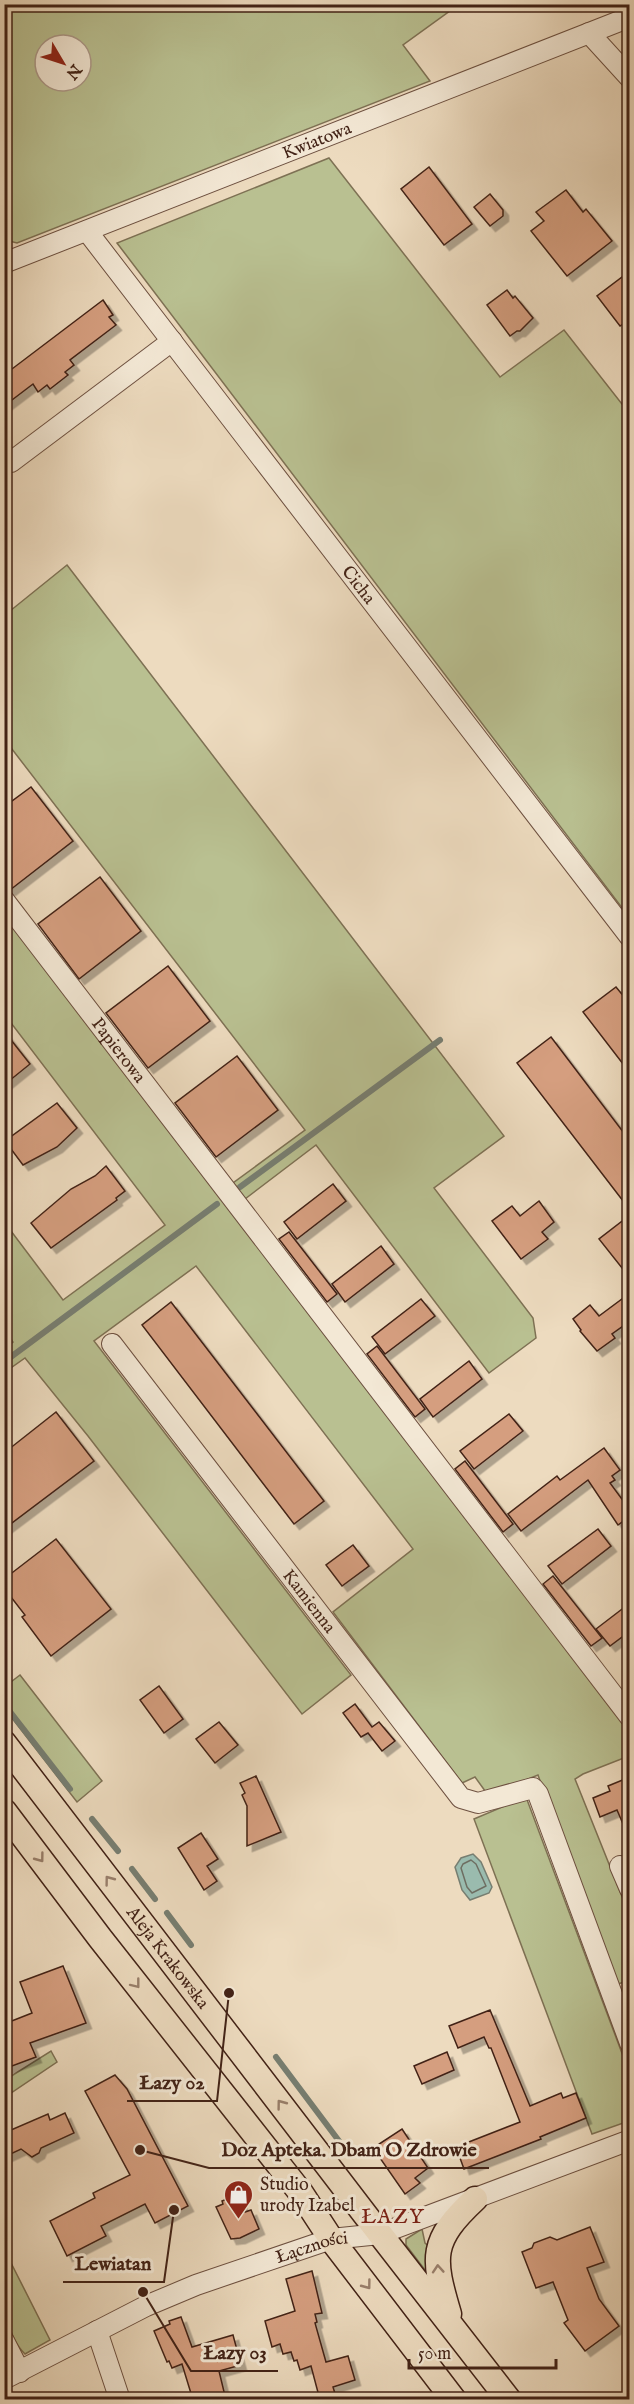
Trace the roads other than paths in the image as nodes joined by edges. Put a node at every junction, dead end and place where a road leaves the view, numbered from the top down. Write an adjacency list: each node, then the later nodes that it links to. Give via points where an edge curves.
1 (630, 16): 2 (street, Kwiatowa)
2 (589, 33): 3 (street); 4 (street, Kwiatowa)
3 (630, 78)
4 (87, 231): 5 (street, Kwiatowa); 6 (street, Cicha)
5 (4, 263)
6 (172, 341): 7 (street); 9 (street, Cicha)
7 (11, 462)
8 (4, 900): 11 (street, Papierowa)
9 (630, 937)
10 (112, 1344): 16 (street, Kamienna, via 461,1798 478,1803 533,1788 543,1805)
11 (630, 1717)
12 (4, 1743): 19 (main road, Aleja Krakowska, one-way to 12)
13 (4, 1811): 20 (main road, one-way to 20, via 301,2193)
14 (620, 1866): 15 (street)
15 (630, 1889)
16 (630, 2043)
17 (630, 2140): 18 (street, Łączności)
18 (475, 2199): 19 (street, Łączności); 21 (main road, one-way to 18, via 437,2269 438,2251 452,2221)
19 (380, 2235): 20 (street, Łączności); 21 (main road, Aleja Krakowska)
20 (331, 2239): 22 (street, Łączności, via 196,2285); 26 (main road, one-way to 26)
21 (452, 2325): 27 (main road, Aleja Krakowska)
22 (97, 2331): 24 (street, Łączności); 25 (street)
23 (4, 2340): 24 (street)
24 (12, 2376)
25 (120, 2400)
26 (454, 2400)
27 (509, 2400)

